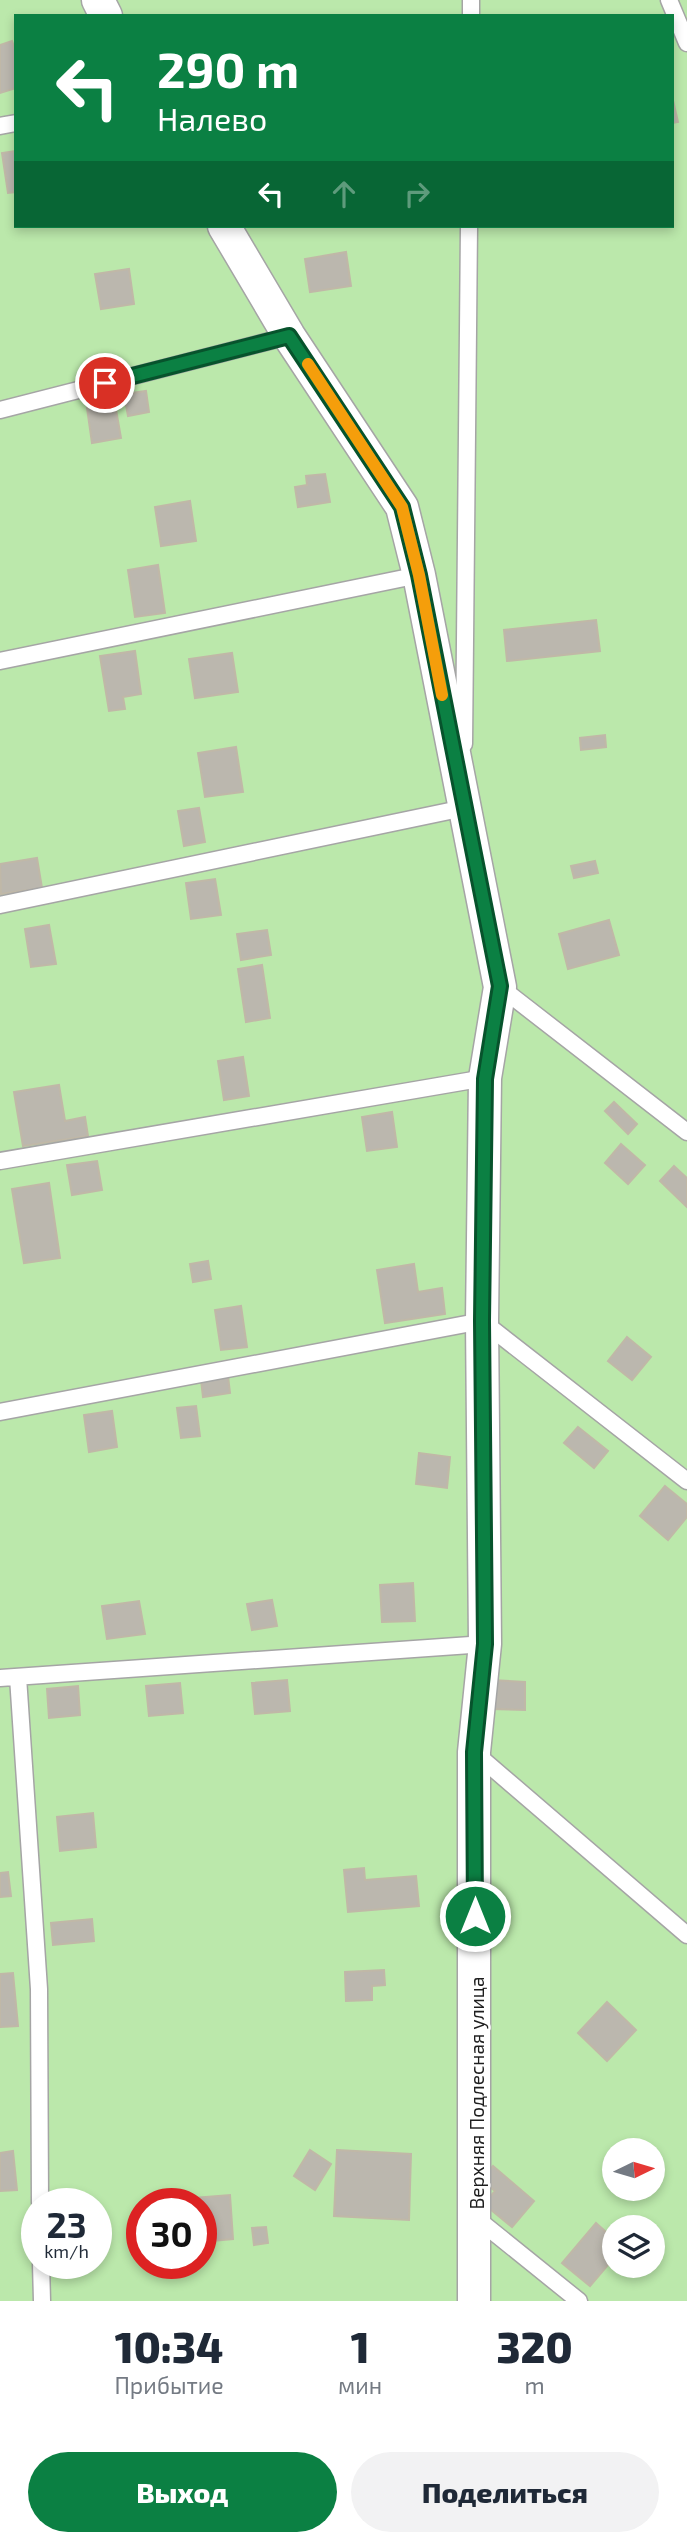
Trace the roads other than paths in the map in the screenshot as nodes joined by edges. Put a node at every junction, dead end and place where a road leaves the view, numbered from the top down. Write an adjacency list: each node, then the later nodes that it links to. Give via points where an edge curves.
1 (669, 0): 2 (lane)
2 (687, 43)
3 (225, 228): 5 (street, Верхняя Подлесная улица)
4 (469, 228): 9 (lane)
5 (289, 336): 6 (lane); 7 (street, Верхняя Подлесная улица, via 402,507)
6 (0, 410)
7 (419, 575): 8 (lane); 9 (street, Верхняя Подлесная улица)
8 (0, 661)
9 (464, 808): 10 (lane); 11 (street, Верхняя Подлесная улица)
10 (0, 905)
11 (500, 986): 12 (street, Верхняя Подлесная улица); 13 (lane)
12 (485, 1079): 14 (lane); 15 (street, Верхняя Подлесная улица)
13 (687, 1132)
14 (0, 1161)
15 (482, 1321): 16 (lane); 17 (lane); 18 (street, Верхняя Подлесная улица)
16 (0, 1412)
17 (687, 1481)
18 (485, 1644): 19 (lane); 21 (street, Верхняя Подлесная улица)
19 (18, 1677): 20 (lane); 23 (lane, via 39,1989)
20 (0, 1678)
21 (474, 1752): 22 (lane); 24 (street, Верхняя Подлесная улица)
22 (687, 1934)
23 (40, 2188)
24 (476, 2218): 27 (street, Верхняя Подлесная улица); 28 (lane)
25 (41, 2279): 26 (lane)
26 (42, 2301)
27 (474, 2301)
28 (579, 2301)

